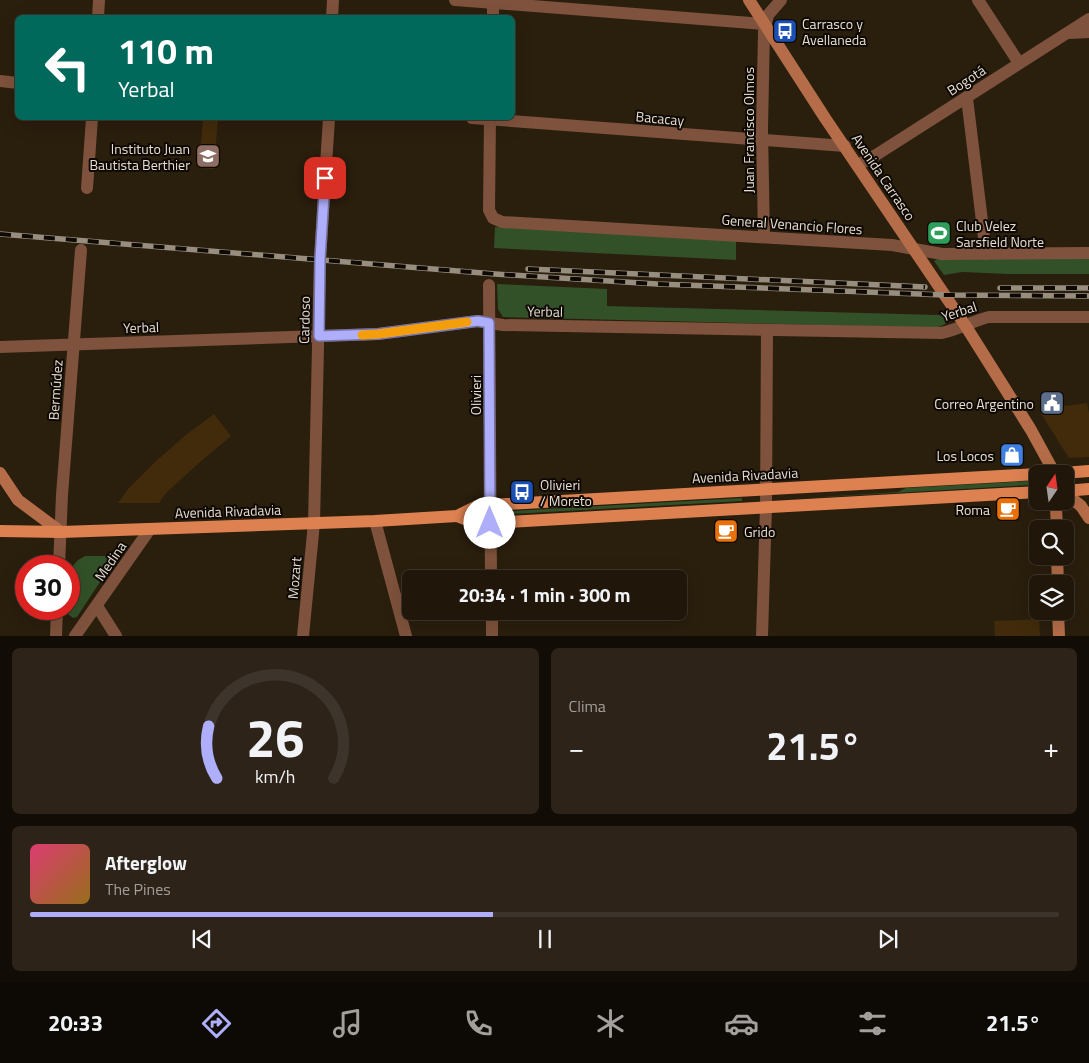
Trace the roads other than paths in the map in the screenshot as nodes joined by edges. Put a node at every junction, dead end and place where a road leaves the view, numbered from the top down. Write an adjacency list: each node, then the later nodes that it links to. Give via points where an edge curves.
1 (99, 0): 8 (street)
2 (333, 0): 9 (street)
3 (455, 0): 7 (street)
4 (749, 0): 12 (main road, Avenida Carrasco)
5 (781, 0): 12 (street)
6 (978, 0): 15 (street)
7 (494, 1): 10 (street); 12 (street)
8 (98, 15)
9 (332, 15)
10 (493, 15)
11 (1089, 19): 14 (street, Bogotá)
12 (765, 24): 23 (street, Juan Francisco Olmos); 24 (main road, Avenida Carrasco)
13 (1089, 32): 14 (street)
14 (1066, 34): 15 (street, Bogotá)
15 (1019, 63): 18 (street, Bogotá)
16 (0, 81): 17 (street)
17 (15, 83)
18 (967, 98): 25 (street, Bogotá); 31 (street)
19 (92, 120): 26 (street)
20 (329, 120): 37 (street, Cardoso)
21 (490, 120): 27 (street, General Venancio Flores, via 489,210 497,221)
22 (514, 120): 23 (street, Bacacay)
23 (762, 141): 24 (street, Bacacay); 27 (street, Juan Francisco Olmos)
24 (845, 146): 25 (main road, Avenida Carrasco)
25 (858, 165): 28 (main road, Avenida Carrasco)
26 (87, 188)
27 (764, 237): 28 (street, General Venancio Flores)
28 (914, 249): 31 (street, General Venancio Flores, via 942,254); 35 (main road, Avenida Carrasco)
29 (81, 250): 38 (street, Bermúdez)
30 (1089, 253): 31 (street, General Venancio Flores)
31 (986, 254)
32 (489, 285): 34 (street, Olivieri)
33 (1089, 317): 35 (street, Yerbal, via 988,317)
34 (489, 323): 36 (street, Yerbal); 37 (street, Yerbal, via 478,321 378,334); 50 (street, Olivieri)
35 (965, 325): 36 (street, Yerbal, via 941,333); 40 (main road, Avenida Carrasco)
36 (767, 330): 45 (street)
37 (319, 336): 38 (street, Yerbal); 55 (street, Cardoso)
38 (74, 344): 39 (street, Yerbal); 59 (street, Bermúdez)
39 (0, 347)
40 (1050, 465)
41 (1089, 471): 42 (main road)
42 (1074, 472)
43 (0, 473): 59 (main road, via 18,500)
44 (1029, 474): 45 (main road, Avenida Rivadavia)
45 (766, 489): 50 (main road, Avenida Rivadavia); 51 (street)
46 (1089, 489): 47 (main road)
47 (1074, 491)
48 (1029, 493): 51 (main road, Avenida Rivadavia)
49 (1074, 500): 53 (main road)
50 (490, 505): 52 (main road, Avenida Rivadavia, via 474,507); 56 (street, Olivieri)
51 (766, 508): 56 (main road, Avenida Rivadavia); 72 (street)
52 (457, 516): 54 (main road, Avenida Rivadavia); 56 (main road, Avenida Rivadavia, via 474,523)
53 (1089, 518)
54 (374, 521): 55 (main road, Avenida Rivadavia); 70 (street)
55 (314, 523): 57 (main road, Avenida Rivadavia); 69 (street, Mozart)
56 (490, 523): 61 (street, Olivieri)
57 (150, 529): 59 (main road, Avenida Rivadavia); 62 (street, Medina)
58 (0, 531): 59 (main road, Avenida Rivadavia)
59 (61, 532): 60 (street, Bermúdez)
60 (60, 555)
61 (491, 570)
62 (97, 606): 67 (street, Medina); 68 (street)
63 (57, 620): 66 (street)
64 (492, 620): 71 (street)
65 (1058, 620): 73 (main road)
66 (56, 636)
67 (75, 636)
68 (116, 636)
69 (303, 636)
70 (406, 636)
71 (492, 636)
72 (762, 636)
73 (1059, 636)

